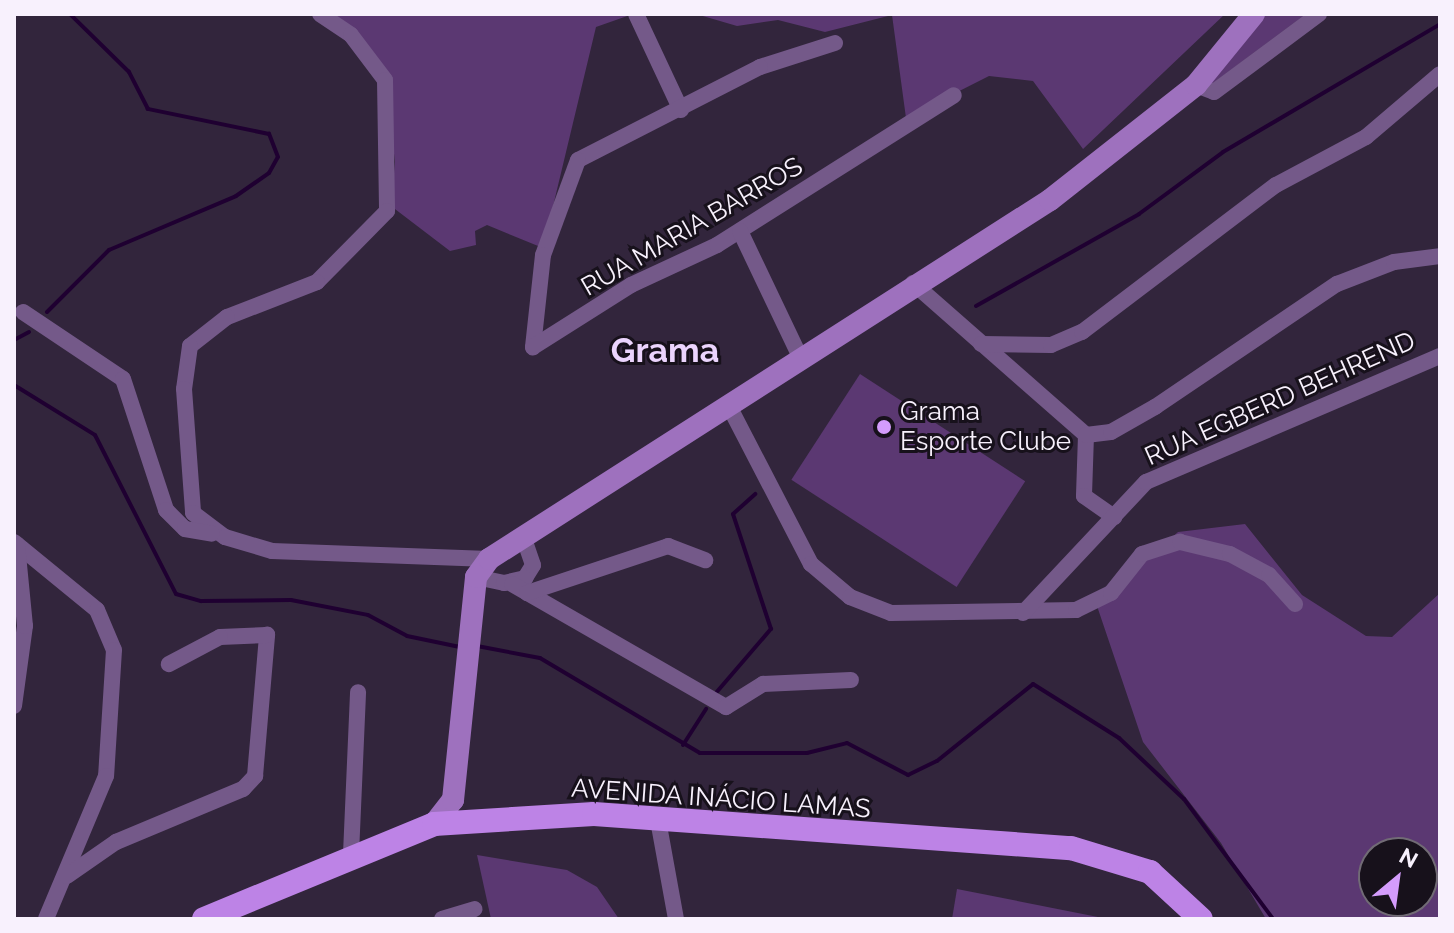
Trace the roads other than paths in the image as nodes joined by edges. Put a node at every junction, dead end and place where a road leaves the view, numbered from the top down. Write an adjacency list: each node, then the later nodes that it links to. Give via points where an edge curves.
1 (320, 14): 20 (street, via 371,57 386,88 389,202 383,218 317,282 227,317 190,346 187,480 193,513)
2 (636, 14): 9 (street)
3 (1254, 14): 7 (main road)
4 (1319, 14): 7 (street, via 1214,92)
5 (835, 43): 9 (street, RUA MARIA BARROS, via 760,67)
6 (1440, 74): 14 (street, via 1366,137 1276,185 1082,332 1051,345)
7 (1196, 85): 12 (main road, via 1050,200)
8 (954, 95): 10 (street, RUA MARIA BARROS)
9 (681, 110): 10 (street, RUA MARIA BARROS, via 572,167 543,255 533,347 631,285)
10 (740, 231): 16 (street)
11 (1440, 256): 18 (street, via 1394,262 1337,284 1155,407 1111,432)
12 (913, 283): 14 (street); 16 (main road)
13 (23, 312): 20 (street, via 123,379 166,510 185,529)
14 (981, 344): 18 (street)
15 (1440, 356): 19 (street, RUA EGBERD BEHREND, via 1185,462 1146,482)
16 (800, 357): 17 (main road)
17 (729, 406): 21 (main road); 28 (street, via 811,564 850,597 891,613)
18 (1086, 435): 19 (street, via 1084,496)
19 (1114, 517): 28 (street, RUA EGBERD BEHREND)
20 (219, 534): 24 (street, via 317,557)
21 (523, 536): 24 (main road); 25 (street, via 532,571)
22 (15, 543): 32 (street, via 25,626); 36 (street, via 97,610 113,642 106,776)
23 (705, 560): 26 (street, via 668,546)
24 (483, 568): 25 (street); 34 (main road, via 453,800)
25 (512, 584): 26 (street)
26 (527, 593): 30 (street, via 726,707 763,684)
27 (1295, 604): 28 (street, via 1269,575 1230,554 1180,542 1142,554 1111,593 1076,610)
28 (1023, 613)
29 (169, 664): 36 (street, via 220,637 267,635 255,776 243,789 128,835)
30 (851, 680)
31 (358, 692): 35 (street)
32 (14, 706)
33 (658, 820): 34 (main road, AVENIDA INÁCIO LAMAS, via 594,814); 42 (street); 43 (main road, AVENIDA INÁCIO LAMAS, via 1112,856 1150,872)
34 (434, 824): 35 (main road, AVENIDA INÁCIO LAMAS)
35 (351, 854): 37 (main road, AVENIDA INÁCIO LAMAS)
36 (67, 876): 39 (street)
37 (249, 909): 40 (main road, AVENIDA INÁCIO LAMAS)
38 (474, 909): 41 (street)
39 (46, 919)
40 (204, 919)
41 (442, 919)
42 (676, 919)
43 (1201, 919)

